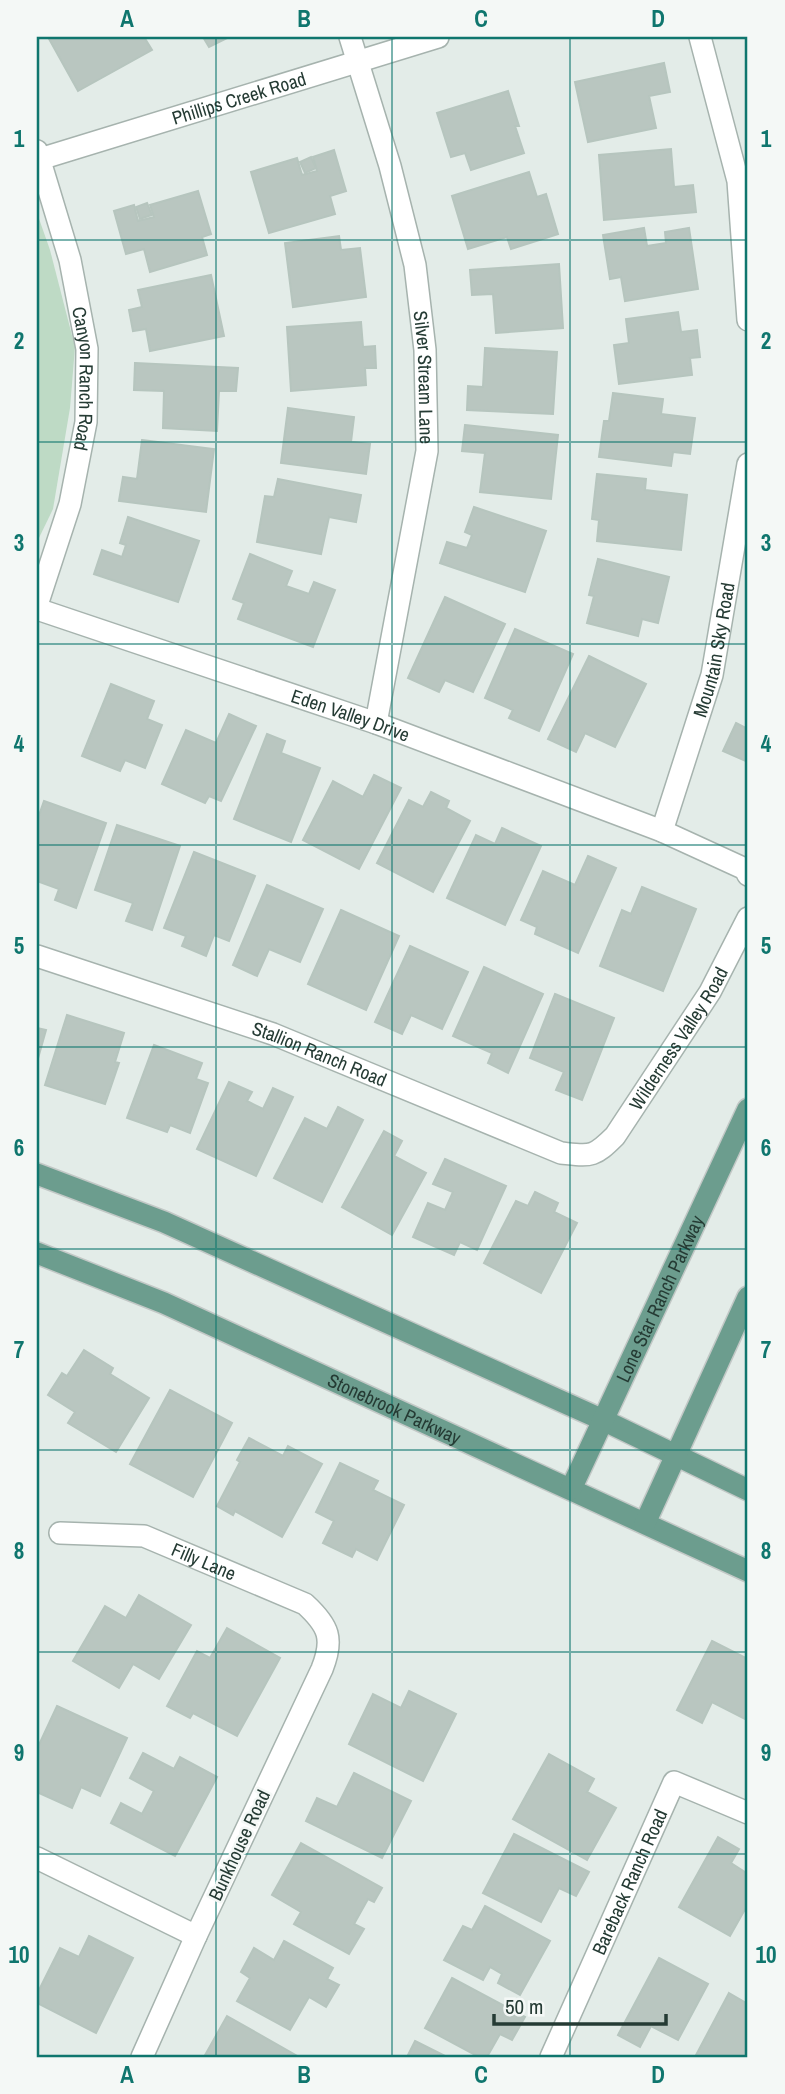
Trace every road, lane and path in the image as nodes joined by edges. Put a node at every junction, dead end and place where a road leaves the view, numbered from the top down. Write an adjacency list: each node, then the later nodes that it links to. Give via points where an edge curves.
1 (350, 37): 4 (street, Silver Stream Lane)
2 (438, 37): 4 (street, Phillips Creek Road)
3 (700, 37): 6 (street, via 738,181)
4 (359, 61): 5 (street, Phillips Creek Road); 9 (street, Silver Stream Lane, via 415,265 425,350 427,451)
5 (38, 155): 8 (street, Canyon Ranch Road, via 70,260 87,349 86,422 76,477)
6 (748, 320)
7 (748, 464): 10 (street, Mountain Sky Road, via 712,674)
8 (37, 607): 9 (street, Eden Valley Drive)
9 (376, 723): 10 (street, Eden Valley Drive)
10 (662, 831): 11 (street)
11 (748, 874)
12 (748, 918): 15 (street, Wilderness Valley Road, via 710,992 615,1136)
13 (37, 956): 15 (street, Stallion Ranch Road, via 273,1034 561,1153)
14 (748, 1109): 19 (main road, Lone Star Ranch Parkway)
15 (599, 1153)
16 (37, 1174): 19 (main road, via 164,1222)
17 (37, 1253): 21 (main road, Stonebrook Parkway, via 164,1303)
18 (748, 1297): 20 (main road)
19 (603, 1420): 20 (main road); 21 (main road, Lone Star Ranch Parkway)
20 (676, 1456): 22 (main road); 23 (main road)
21 (571, 1489): 23 (main road, Stonebrook Parkway)
22 (748, 1490)
23 (645, 1523): 25 (main road, Stonebrook Parkway)
24 (60, 1533): 26 (street, Filly Lane, via 144,1536 305,1604)
25 (748, 1571)
26 (328, 1632): 29 (street, Bunkhouse Road, via 329,1653 322,1670)
27 (748, 1814): 31 (street, Bareback Ranch Road, via 674,1782)
28 (37, 1858): 29 (street)
29 (196, 1936): 30 (street, Bunkhouse Road)
30 (142, 2057)
31 (551, 2057)

